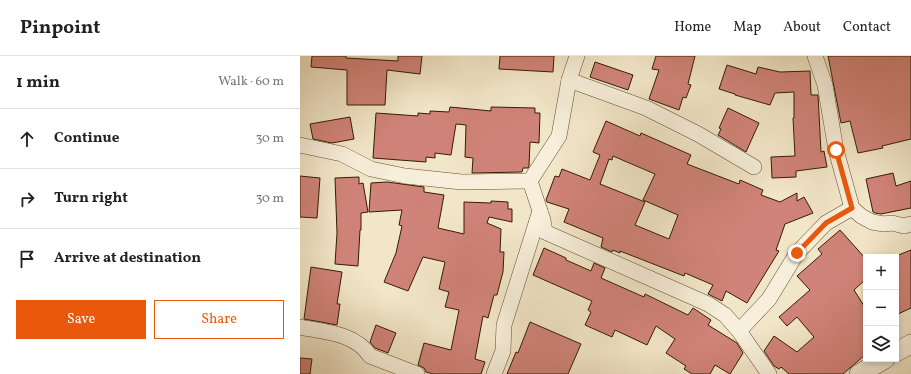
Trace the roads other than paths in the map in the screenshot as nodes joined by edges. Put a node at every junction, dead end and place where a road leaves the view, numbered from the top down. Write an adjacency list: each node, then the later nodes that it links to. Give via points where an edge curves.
1 (577, 56): 3 (street)
2 (815, 56): 7 (street, via 825,85 836,150)
3 (568, 80): 5 (street, via 646,108 698,134); 6 (street, via 559,136)
4 (300, 145): 6 (street, via 342,154 371,169 405,176 462,182)
5 (754, 167)
6 (530, 182): 8 (street)
7 (852, 208): 9 (street, via 872,222 904,226); 11 (street, via 826,223 797,253 769,299)
8 (540, 211): 11 (street, via 545,232 708,304 724,315); 16 (street, via 504,325 503,352)
9 (911, 224)
10 (300, 327): 15 (street, via 349,338 370,356)
11 (739, 331): 17 (street)
12 (911, 344): 13 (street)
13 (899, 350)
14 (880, 362): 18 (street)
15 (417, 374)
16 (494, 374)
17 (770, 374)
18 (859, 374)

